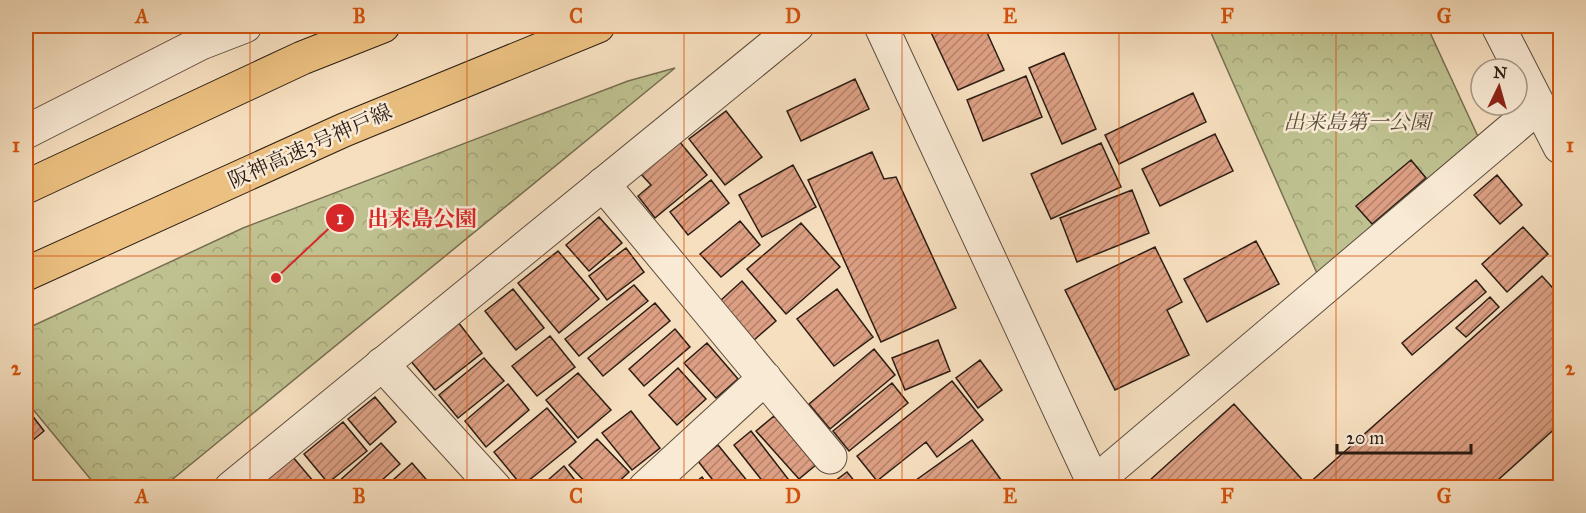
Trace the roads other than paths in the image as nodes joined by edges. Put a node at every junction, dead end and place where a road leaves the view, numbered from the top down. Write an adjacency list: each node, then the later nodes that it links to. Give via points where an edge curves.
1 (244, 26): 8 (street, via 201,43)
2 (382, 26): 11 (highway, via 302,58)
3 (598, 26): 12 (highway, 阪神高速3号神戸線, via 345,130)
4 (797, 26): 10 (street)
5 (881, 26): 16 (street)
6 (1498, 26): 7 (street)
7 (1539, 106): 9 (street); 16 (street)
8 (26, 132)
9 (1560, 147)
10 (603, 184): 13 (street); 14 (street)
11 (26, 187)
12 (26, 274)
13 (382, 364): 17 (street); 18 (street)
14 (765, 378): 15 (street); 19 (street)
15 (830, 457)
16 (1092, 486)
17 (231, 488)
18 (495, 488)
19 (645, 488)

